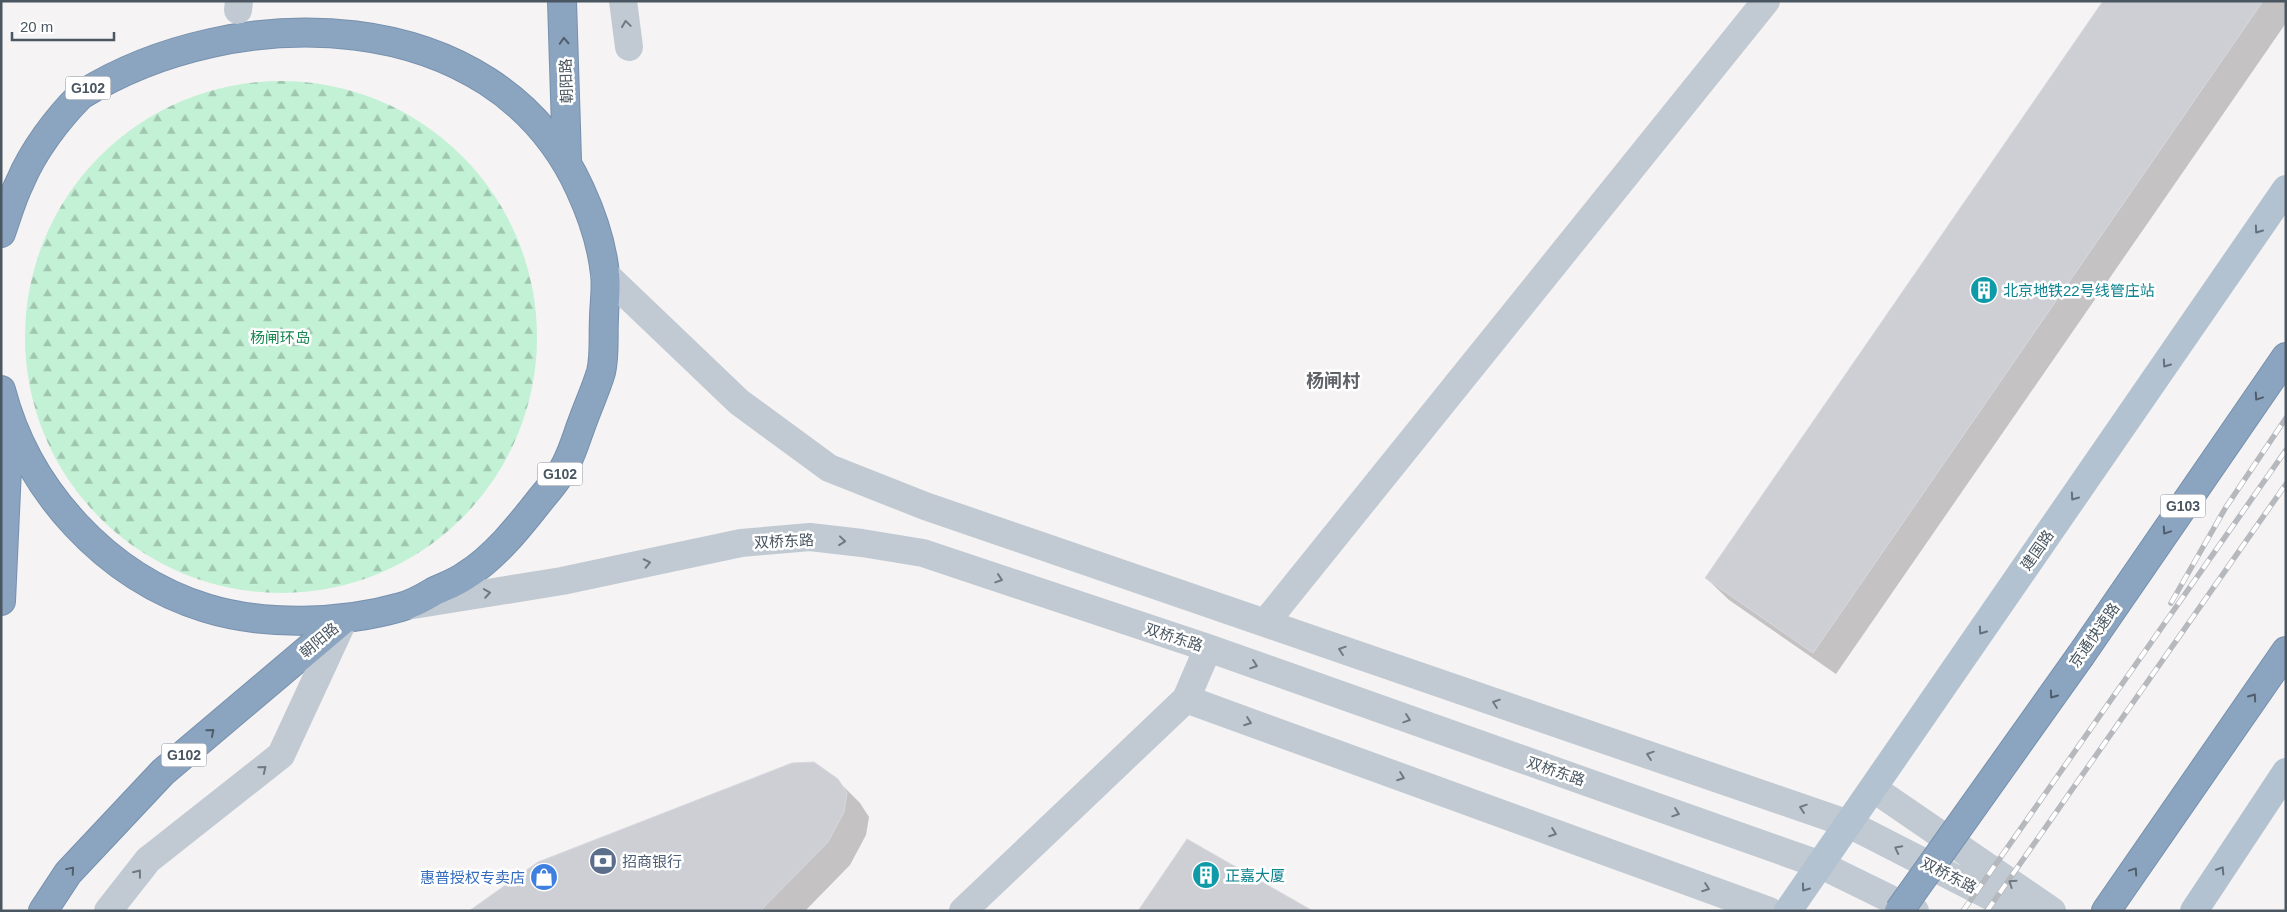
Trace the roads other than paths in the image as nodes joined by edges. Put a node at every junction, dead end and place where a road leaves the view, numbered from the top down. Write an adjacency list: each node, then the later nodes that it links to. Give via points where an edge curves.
1 (562, 1): 7 (highway, 朝阳路 / G102, one-way to 1)
2 (623, 1): 6 (street, one-way to 2)
3 (1766, 1): 18 (street)
4 (248, 5): 8 (highway, G102, via 154,40 118,63 81,94 48,134 20,181)
5 (381, 16): 7 (highway, via 422,29 470,56 512,88 543,123)
6 (629, 47)
7 (568, 160): 11 (highway, G102, via 592,217)
8 (9, 188): 10 (highway, G102)
9 (2286, 190): 23 (main road, 建国路, one-way to 23)
10 (1, 233)
11 (605, 274): 16 (highway, G102, via 602,369 565,468 511,536 466,576); 18 (street, 双桥东路, via 739,402 829,468 924,506)
12 (2286, 357): 31 (highway, 京通快速路 / G103, one-way to 31, bridge, via 2081,655)
13 (1, 390): 14 (highway)
14 (10, 422): 15 (highway); 17 (highway, via 45,490 96,546 159,589 207,608 262,620)
15 (1, 601)
16 (404, 607): 17 (highway, G102); 19 (street, 双桥东路, one-way to 19, via 562,581 741,543 810,538 923,554)
17 (344, 618): 26 (highway, 朝阳路 / G102, one-way to 17, via 68,873 163,772); 27 (street, 朝阳路, one-way to 17, via 148,860 281,755)
18 (1265, 623): 24 (street, 双桥东路, one-way to 18)
19 (1208, 648): 21 (street); 25 (street, 双桥东路, one-way to 25)
20 (2286, 650): 35 (highway, one-way to 20)
21 (1186, 699): 28 (street); 29 (street, one-way to 29)
22 (2286, 772): 36 (main road, one-way to 22)
23 (1874, 789): 24 (main road, 建国路); 34 (street, 双桥东路, one-way to 23)
24 (1850, 824): 25 (main road, 建国路); 33 (street, 双桥东路, one-way to 24)
25 (1822, 865): 30 (main road, 建国路, one-way to 30); 32 (street, 双桥东路)
26 (44, 911)
27 (108, 911)
28 (963, 911)
29 (1769, 911)
30 (1788, 911)
31 (1899, 911)
32 (1915, 911)
33 (2019, 911)
34 (2052, 911)
35 (2106, 911)
36 (2194, 911)

